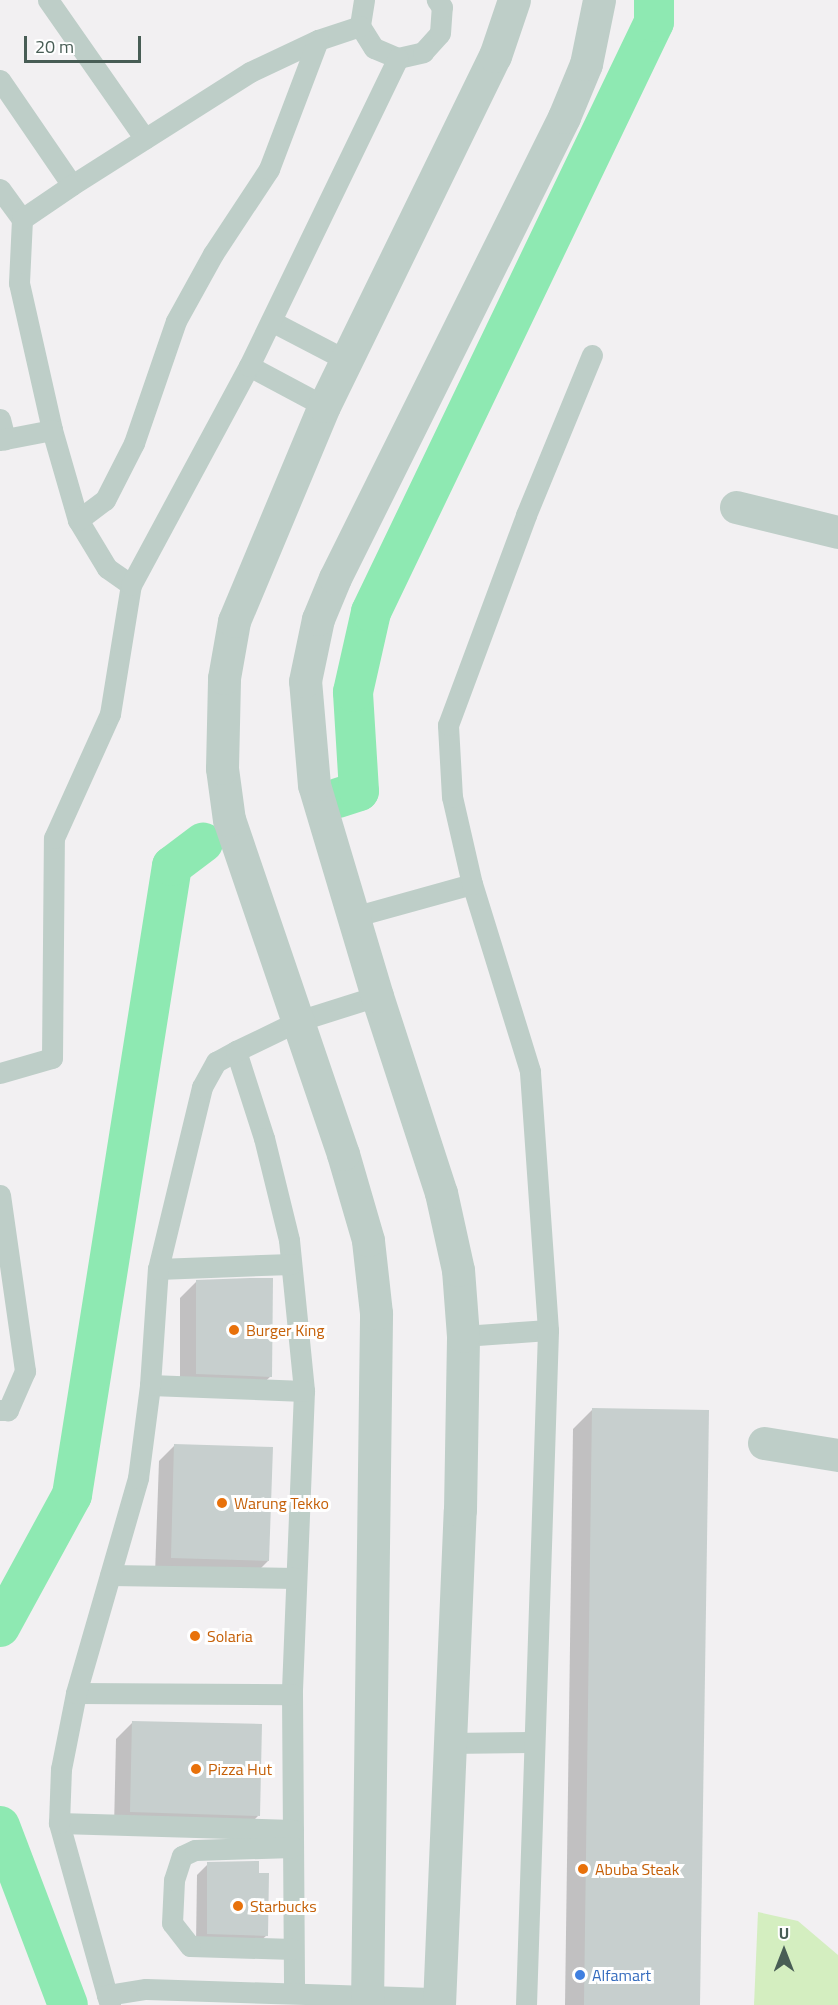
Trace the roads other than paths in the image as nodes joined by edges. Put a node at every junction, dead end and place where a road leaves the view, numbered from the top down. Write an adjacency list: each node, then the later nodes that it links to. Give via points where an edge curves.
1 (48, 0): 10 (lane)
2 (364, 0): 6 (lane)
3 (514, 0): 16 (street, via 495,56)
4 (599, 0): 26 (street, via 586,64 564,117 335,578 318,620 305,681 306,725 314,785)
5 (442, 2): 8 (lane, via 440,33 423,52)
6 (360, 26): 7 (lane); 8 (lane, via 374,48)
7 (318, 40): 10 (lane, via 250,72); 22 (lane, via 269,169 213,254 176,321 129,452 105,500)
8 (398, 58): 14 (lane)
9 (0, 80): 11 (lane)
10 (145, 139): 11 (lane)
11 (72, 185): 13 (lane)
12 (0, 189): 13 (lane)
13 (22, 219): 19 (lane, via 19,283)
14 (271, 321): 16 (lane); 17 (lane)
15 (592, 356): 25 (lane, via 526,515 448,725 452,797)
16 (346, 360): 18 (street)
17 (249, 366): 18 (lane); 24 (lane)
18 (324, 406): 28 (street, via 234,621 224,678 222,768 229,820)
19 (52, 430): 20 (lane); 22 (lane)
20 (2, 432)
21 (736, 507): 23 (street)
22 (78, 520): 24 (lane, via 107,568)
23 (838, 532)
24 (131, 585): 30 (lane, via 110,714 54,838 52,1058)
25 (472, 884): 26 (lane); 34 (lane, via 530,1071)
26 (353, 917): 27 (street)
27 (377, 996): 28 (lane); 35 (street, via 441,1193 458,1269)
28 (298, 1021): 29 (lane); 53 (street, via 368,1240 376,1313)
29 (236, 1051): 32 (lane, via 264,1138 289,1240); 33 (lane, via 216,1062 202,1087)
30 (0, 1073)
31 (0, 1195): 38 (lane, via 25,1371 8,1410)
32 (291, 1264): 33 (lane); 37 (lane)
33 (158, 1269): 36 (lane)
34 (548, 1330): 35 (lane); 45 (lane)
35 (463, 1336): 46 (street, via 460,1510)
36 (150, 1385): 37 (lane); 41 (lane, via 138,1478)
37 (304, 1391): 42 (lane)
38 (0, 1410)
39 (764, 1443): 40 (street)
40 (838, 1455)
41 (110, 1575): 42 (lane); 43 (lane)
42 (295, 1578): 44 (lane)
43 (76, 1693): 44 (lane); 47 (lane, via 61,1768)
44 (292, 1694): 48 (lane)
45 (532, 1742): 46 (lane); 55 (lane)
46 (448, 1743): 54 (street)
47 (59, 1823): 48 (lane); 52 (lane)
48 (293, 1838): 49 (lane); 49 (lane, via 195,1850 182,1856 174,1880 172,1923 190,1946)
49 (293, 1949): 50 (lane)
50 (294, 1992): 51 (lane); 52 (lane, via 146,1989)
51 (316, 1999): 53 (lane)
52 (109, 2000)
53 (367, 2000): 54 (lane)
54 (439, 2002)
55 (526, 2005)

